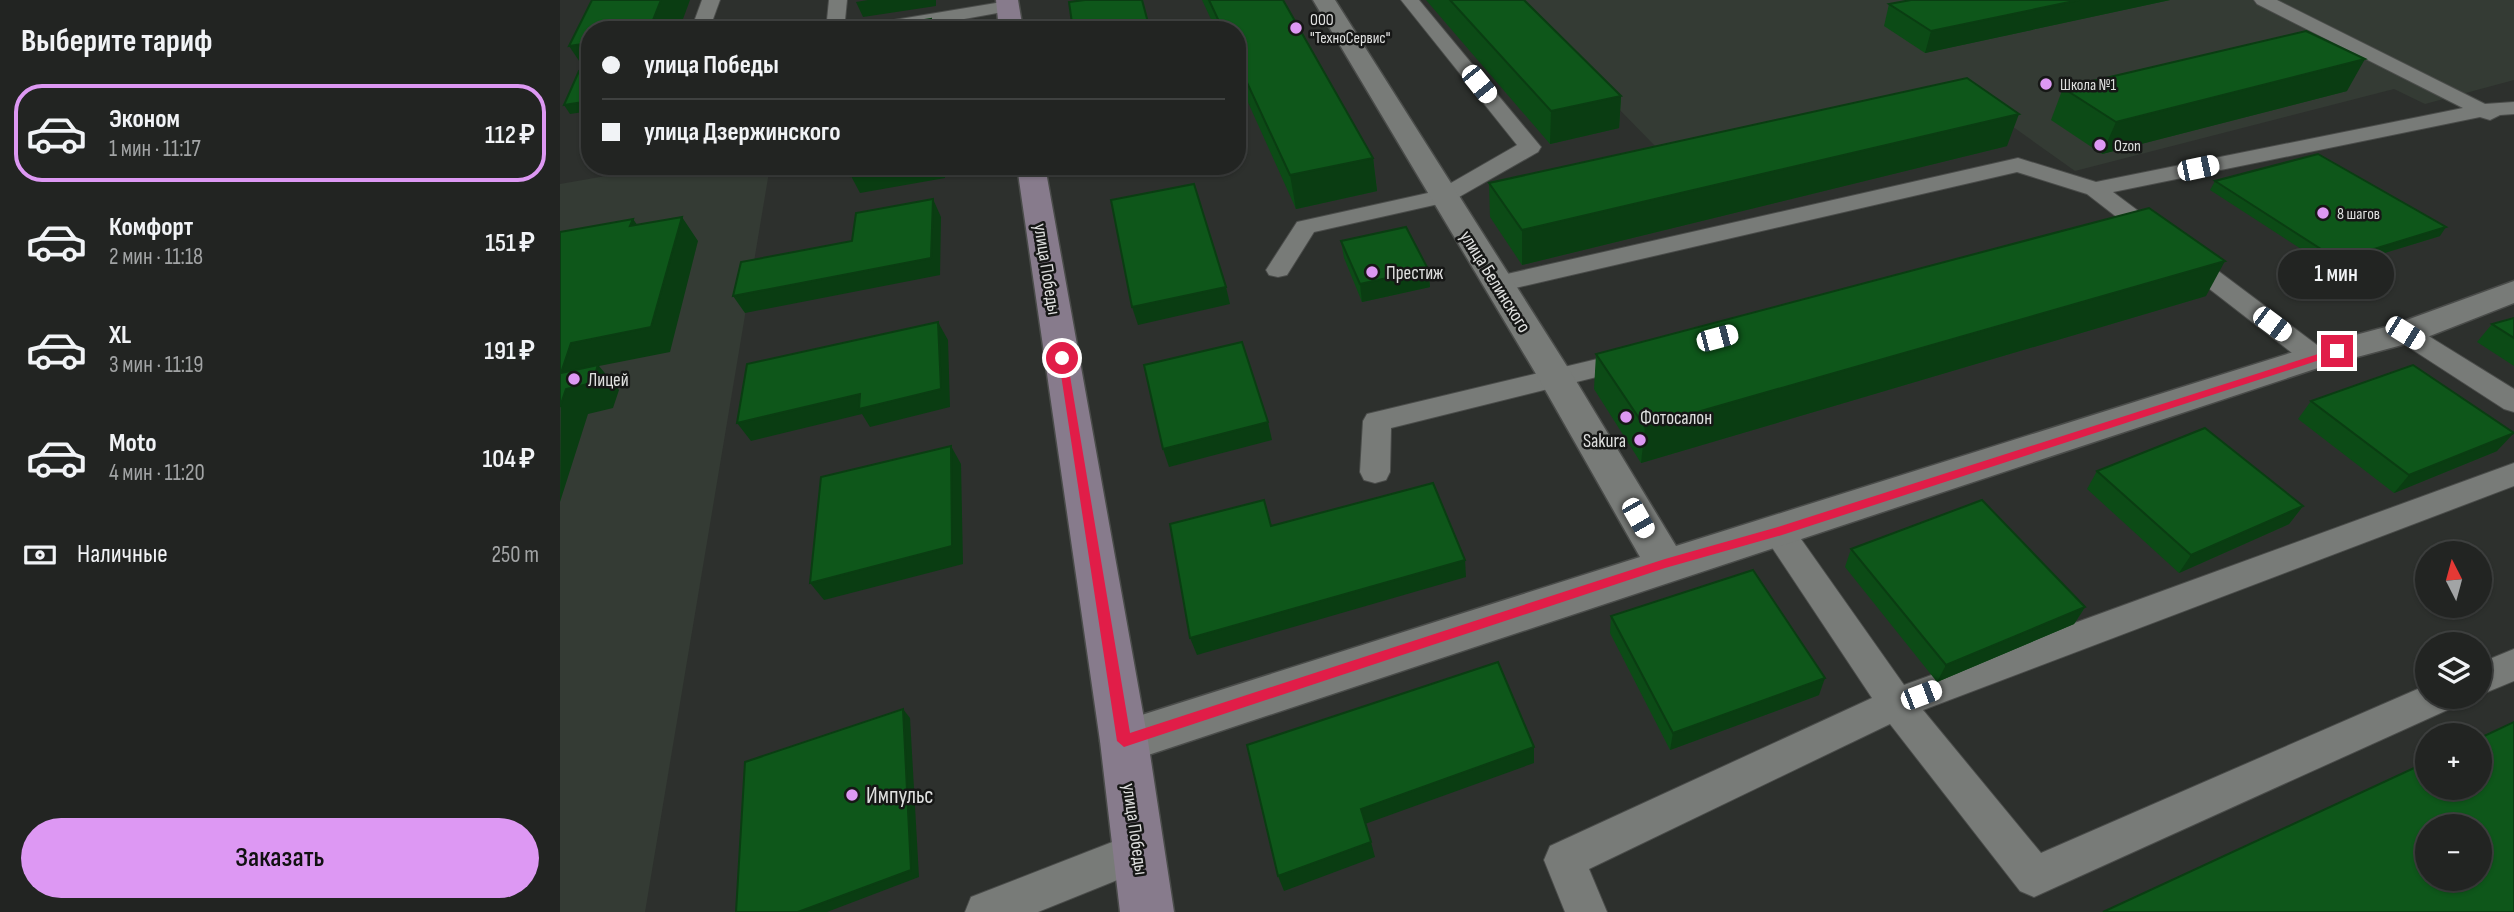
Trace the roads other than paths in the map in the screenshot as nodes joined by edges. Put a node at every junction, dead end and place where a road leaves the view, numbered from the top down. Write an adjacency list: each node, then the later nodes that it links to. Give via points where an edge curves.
1 (711, 0): 7 (lane)
2 (838, 0): 8 (lane)
3 (1324, 0): 16 (street, улица Белинского)
4 (1410, 0): 16 (lane, via 1530,146)
5 (2263, 0): 12 (lane)
6 (1008, 3): 9 (lane); 10 (street)
7 (703, 21)
8 (836, 21)
9 (916, 21)
10 (1010, 21)
11 (2514, 108): 12 (lane)
12 (2484, 110): 13 (lane); 15 (lane)
13 (2514, 128)
14 (1032, 175): 35 (street, улица Победы)
15 (2095, 189): 17 (lane); 20 (lane, via 2018,164)
16 (1444, 196): 19 (lane, via 1305,228); 20 (street, улица Белинского)
17 (2143, 227): 18 (lane); 24 (lane)
18 (2116, 234)
19 (1278, 270)
20 (1498, 284): 25 (street, улица Белинского)
21 (2514, 291): 22 (street)
22 (2405, 333): 24 (street); 26 (lane)
23 (1664, 352): 25 (lane)
24 (2315, 357): 29 (street)
25 (1557, 379): 27 (lane, via 1377,421); 30 (street, улица Белинского)
26 (2514, 402)
27 (1375, 472)
28 (2514, 474): 33 (lane)
29 (1778, 531): 30 (street); 33 (lane)
30 (1665, 564): 35 (street)
31 (2514, 664): 32 (lane)
32 (2492, 674)
33 (1896, 704): 34 (lane, via 2034,877); 39 (lane, via 1564,860)
34 (2415, 708)
35 (1124, 741): 36 (street, улица Победы)
36 (1138, 852): 37 (lane); 38 (street, улица Победы)
37 (986, 912)
38 (1147, 912)
39 (1586, 912)

